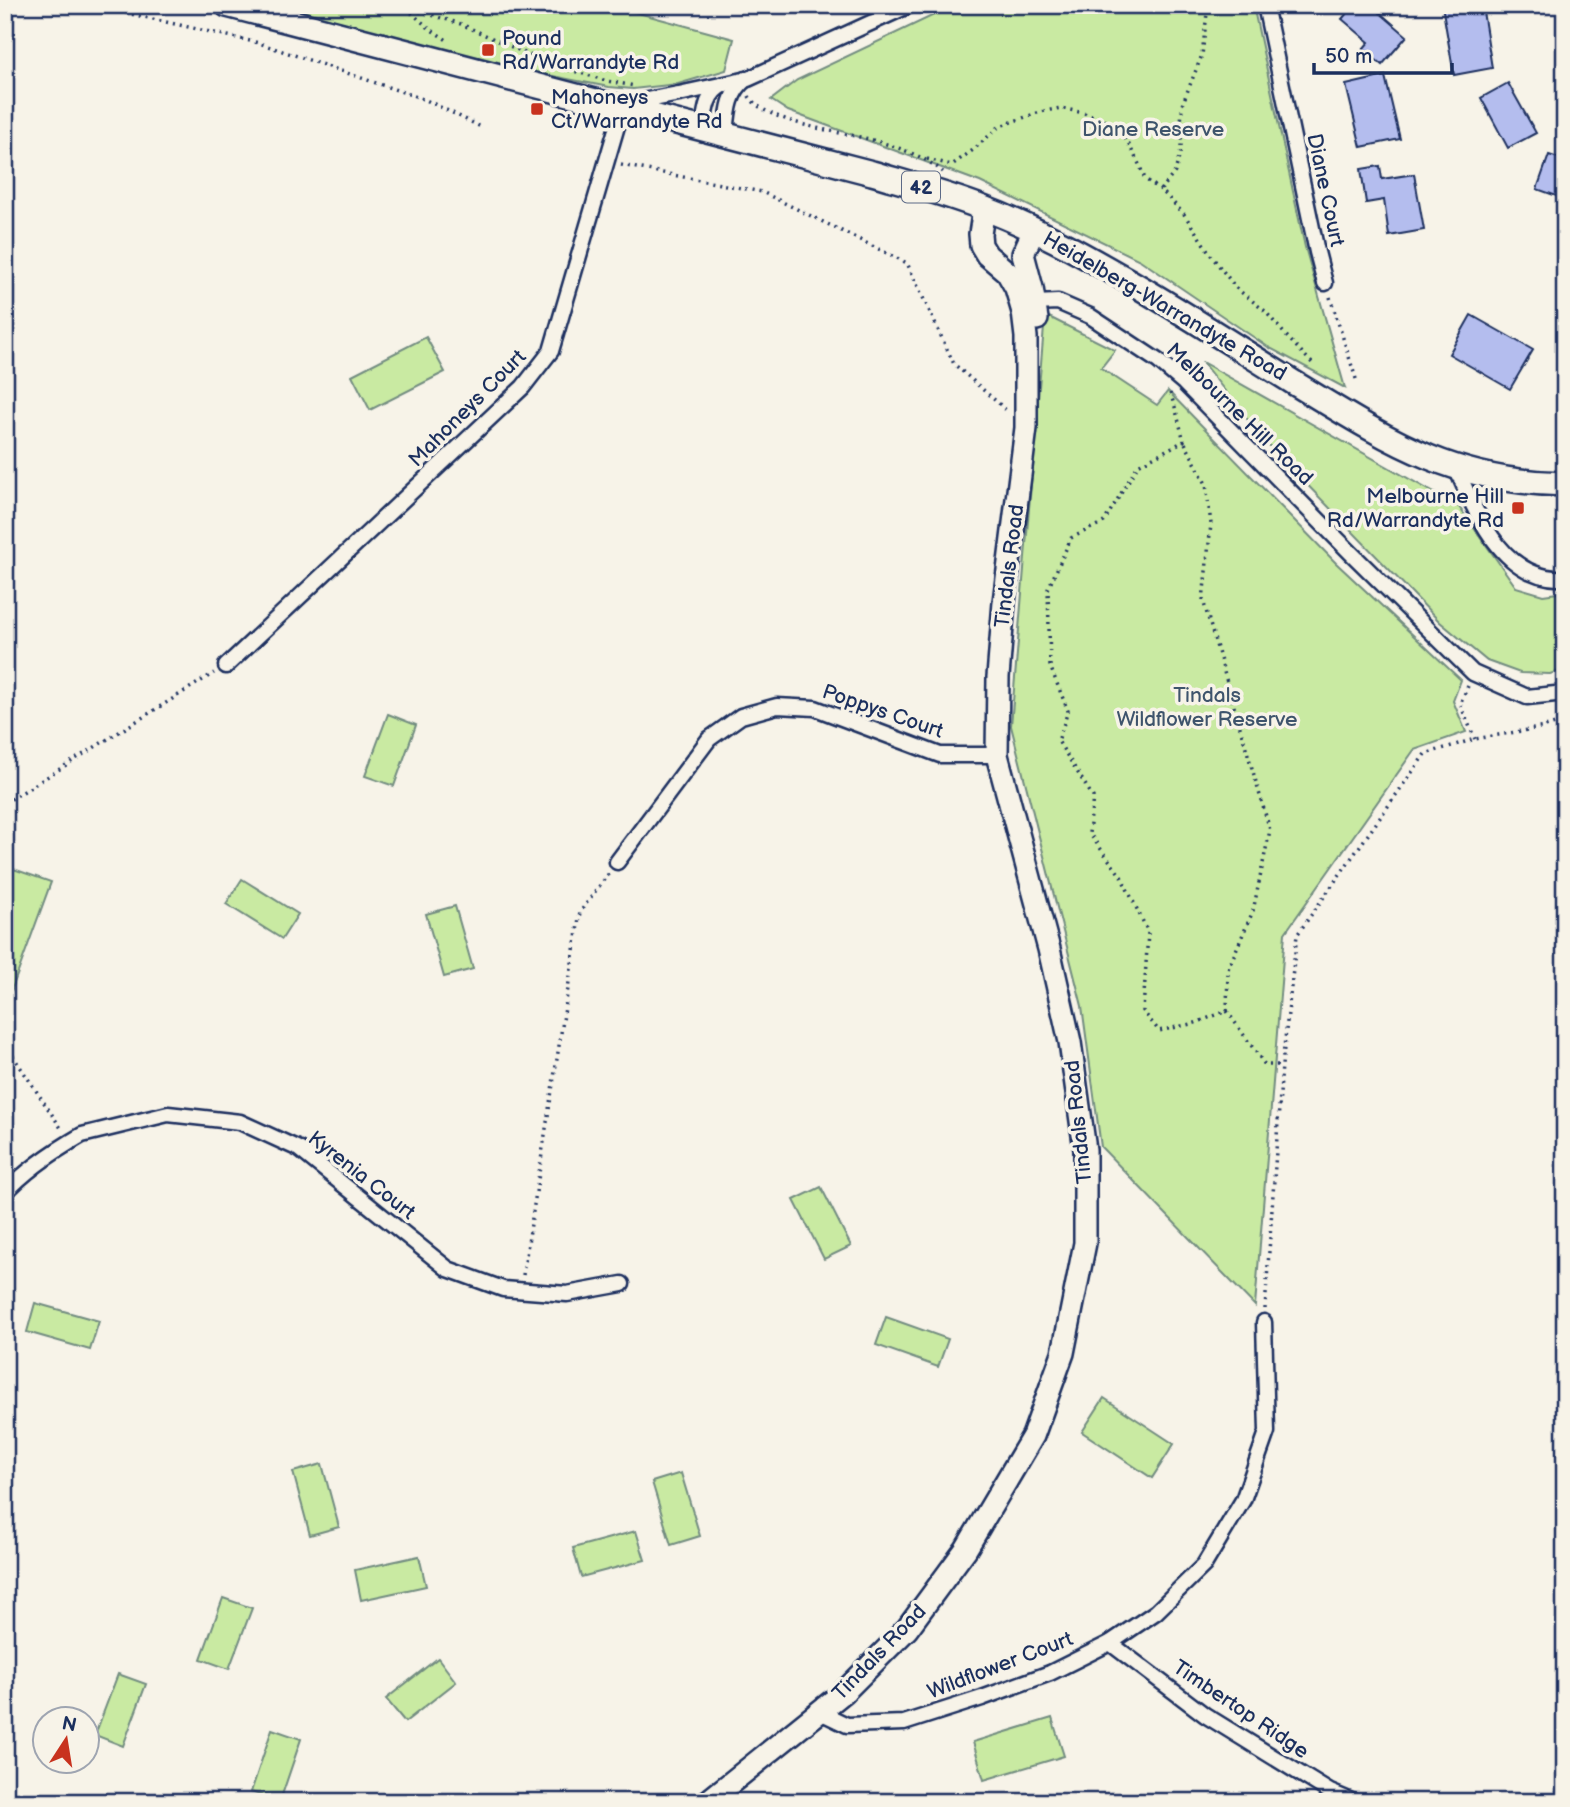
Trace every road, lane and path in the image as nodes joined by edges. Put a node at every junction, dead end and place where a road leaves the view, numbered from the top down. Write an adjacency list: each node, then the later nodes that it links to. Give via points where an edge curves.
1 (91, 5): 12 (path, via 259,43 426,100)
2 (227, 5): 11 (main road, Heidelberg-Warrandyte Road / 42)
3 (910, 5): 8 (street)
4 (1208, 5): 18 (path, via 1202,55 1182,105 1181,150 1175,172)
5 (1265, 5): 21 (street, Diane Court)
6 (402, 6): 7 (path); 10 (path, via 461,24 547,63 607,81)
7 (450, 42)
8 (748, 79): 9 (street); 14 (street, via 731,99); 15 (path, via 749,97 773,115)
9 (725, 84): 11 (street); 13 (street, via 709,99)
10 (644, 86)
11 (622, 108): 13 (main road, Heidelberg-Warrandyte Road / 42); 16 (street, Mahoneys Court)
12 (481, 127)
13 (703, 129): 14 (main road, Heidelberg-Warrandyte Road / 42)
14 (726, 135): 19 (main road, Heidelberg-Warrandyte Road / 42)
15 (922, 157): 17 (path); 18 (path, via 953,165 1000,126 1061,108 1111,123 1127,141 1145,179)
16 (608, 163): 26 (path, via 762,192 907,263 954,365); 31 (street, Mahoneys Court, via 551,351 523,387)
17 (950, 178)
18 (1161, 190): 23 (path, via 1237,288 1265,311)
19 (984, 208): 20 (main road, Heidelberg-Warrandyte Road / 42); 22 (main road, Tindals Road, via 981,245)
20 (1034, 230): 22 (main road, Tindals Road, via 1023,254); 28 (main road, Heidelberg-Warrandyte Road / 42, via 1129,281 1374,432)
21 (1325, 283): 25 (path)
22 (1029, 304): 24 (street, Melbourne Hill Road, via 1058,302 1090,316); 26 (main road, Tindals Road)
23 (1313, 365)
24 (1174, 374): 27 (path, via 1170,393); 32 (street, Melbourne Hill Road)
25 (1357, 382)
26 (1026, 428): 36 (main road, Tindals Road, via 1004,602)
27 (1184, 441): 39 (path, via 1206,484 1211,524 1203,600 1270,830 1253,911 1228,969); 39 (path, via 1138,465 1104,522 1071,538 1048,589 1050,666 1068,711 1059,741 1093,797 1089,834 1121,876 1148,932 1143,1011 1159,1031)
28 (1456, 468): 29 (main road, Heidelberg-Warrandyte Road / 42, via 1509,480); 30 (street, via 1477,514 1514,561 1538,575)
29 (1565, 484)
30 (1565, 578)
31 (226, 666): 37 (path)
32 (1473, 673): 33 (street, Melbourne Hill Road, via 1527,697); 35 (path, via 1460,704)
33 (1565, 693)
34 (1565, 721): 35 (path)
35 (1475, 739): 41 (path, via 1425,754 1297,934)
36 (997, 755): 38 (street, Poppys Court, via 940,755 815,708 765,709 741,716 709,739); 48 (main road, Tindals Road, via 1070,1042 1085,1150 1085,1243 1063,1353 1033,1436 967,1549 907,1629)
37 (5, 803)
38 (617, 862): 45 (path, via 580,912)
39 (1227, 1011): 41 (path, via 1265,1065)
40 (5, 1044): 42 (path)
41 (1282, 1065): 46 (path)
42 (70, 1142): 43 (street, Kyrenia Court); 45 (street, Kyrenia Court, via 168,1114 240,1122 299,1149 448,1269)
43 (5, 1194)
44 (622, 1284): 45 (street, Kyrenia Court, via 568,1294)
45 (520, 1291)
46 (1264, 1322): 47 (street, Wildflower Court, via 1267,1432 1242,1500 1204,1565 1156,1612)
47 (1110, 1643): 48 (street, Wildflower Court, via 1050,1674 904,1723 847,1725); 50 (street, Timbertop Ridge, via 1205,1715)
48 (820, 1712): 49 (main road, Tindals Road)
49 (706, 1802)
50 (1354, 1802)

